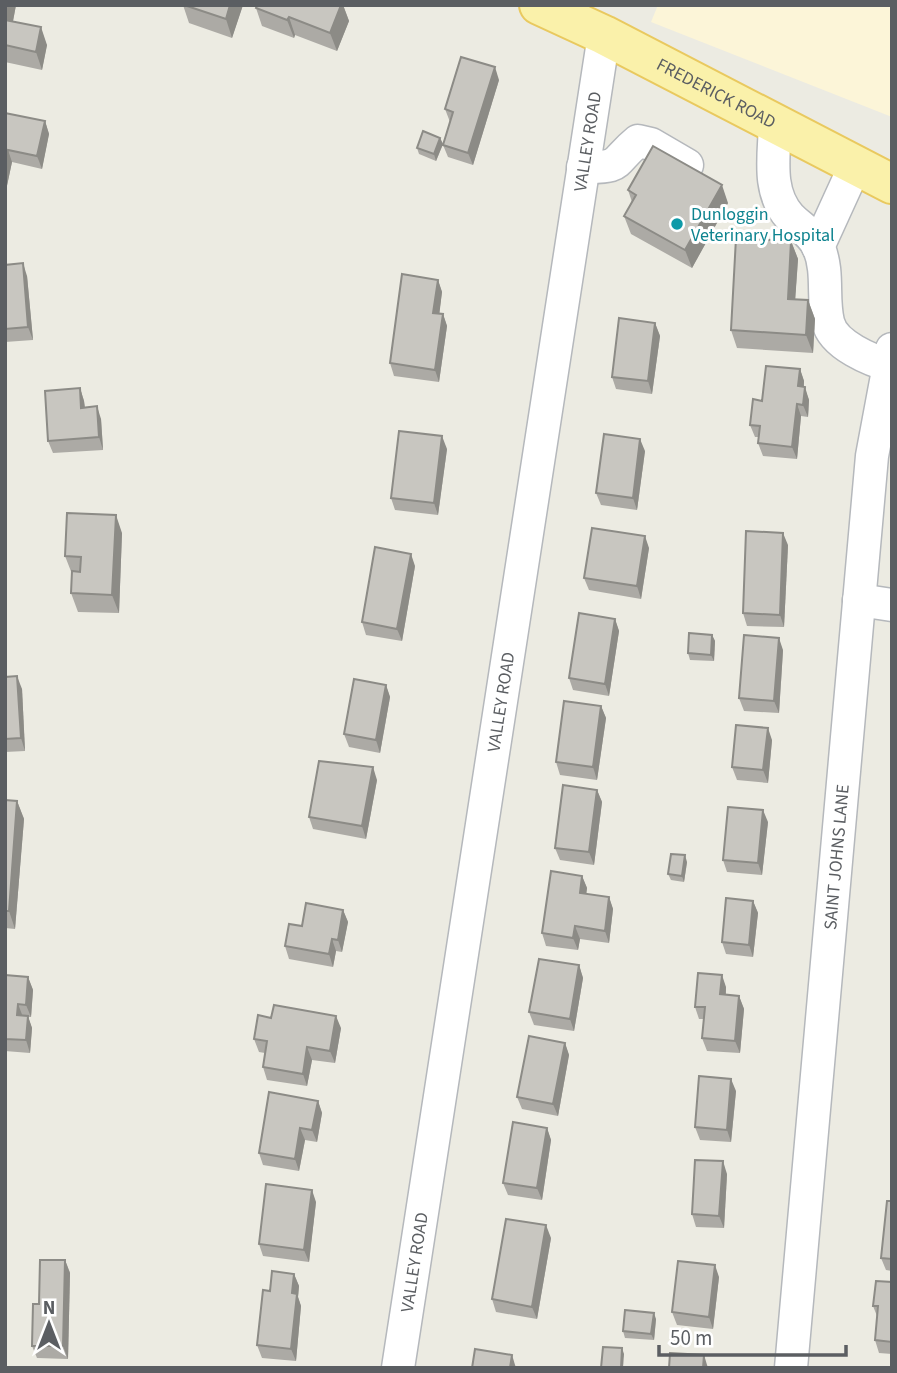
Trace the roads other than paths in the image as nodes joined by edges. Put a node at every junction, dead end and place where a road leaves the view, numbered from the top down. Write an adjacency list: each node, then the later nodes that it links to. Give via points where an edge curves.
1 (539, 5): 2 (main road, FREDERICK ROAD)
2 (604, 35): 3 (main road, FREDERICK ROAD); 6 (street, VALLEY ROAD)
3 (775, 125): 5 (main road, FREDERICK ROAD); 8 (street, via 773,186 789,216 808,231)
4 (687, 165): 6 (street, via 638,141 620,163 607,168)
5 (855, 166): 7 (main road, FREDERICK ROAD); 8 (street)
6 (583, 167): 12 (street, VALLEY ROAD)
7 (892, 184)
8 (818, 247): 9 (street, via 825,270 828,324 843,344)
9 (891, 360): 10 (street, SAINT JOHNS LANE, via 872,456)
10 (859, 600): 11 (street); 13 (street, SAINT JOHNS LANE)
11 (892, 606)
12 (398, 1368)
13 (791, 1368)

